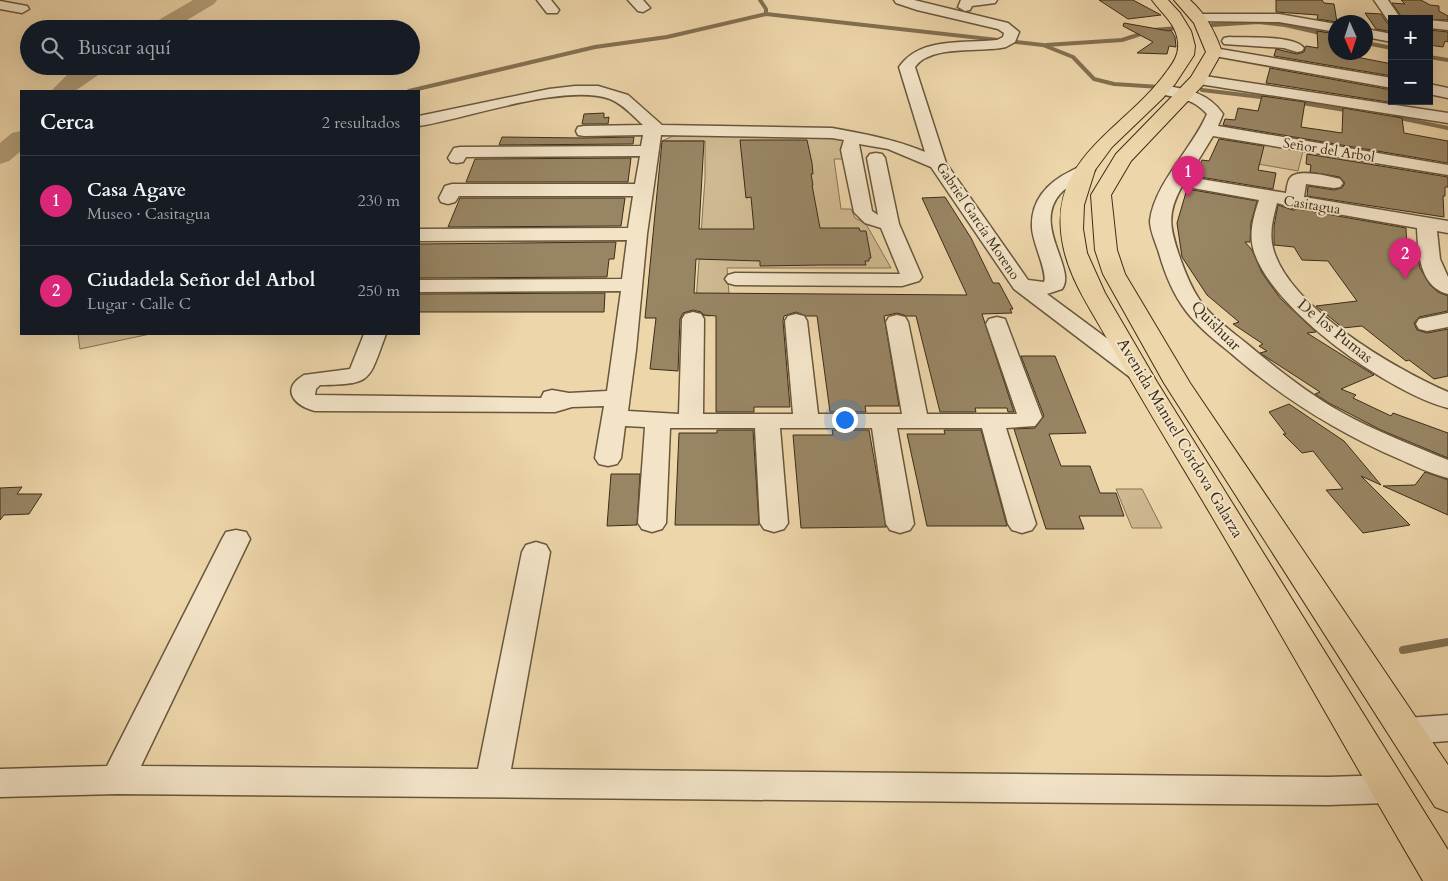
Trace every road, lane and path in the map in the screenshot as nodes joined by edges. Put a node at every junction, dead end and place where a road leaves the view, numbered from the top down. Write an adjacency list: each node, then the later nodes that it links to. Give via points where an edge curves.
1 (901, 0): 38 (street, Gabriel García Moreno, via 1003,26 1012,34 1001,44 935,50 910,60 907,67)
2 (990, 0): 8 (street, via 966,3)
3 (1159, 0): 25 (main road, Avenida Manuel Córdova Galarza, via 1179,24 1186,52 1173,76)
4 (1181, 0): 12 (main road)
5 (1198, 0): 12 (street, via 1211,11)
6 (1381, 0): 11 (street)
7 (12, 7): 10 (street)
8 (964, 7)
9 (1287, 7): 13 (street)
10 (0, 13)
11 (1391, 15)
12 (1198, 17): 13 (street); 19 (main road)
13 (1295, 21): 16 (street)
14 (1433, 24): 15 (street)
15 (1448, 26)
16 (1328, 27)
17 (1373, 34): 18 (street)
18 (1388, 37)
19 (1212, 45): 20 (street, via 1230,41 1286,44); 21 (street); 22 (main road, Avenida Manuel Córdova Galarza)
20 (1297, 48)
21 (1388, 82)
22 (1191, 87): 25 (street); 26 (main road, Avenida Manuel Córdova Galarza); 27 (street); 31 (street, via 1215,114)
23 (1433, 90): 24 (street)
24 (1448, 92)
25 (1155, 97): 26 (main road); 39 (main road, Avenida Manuel Córdova Galarza, via 1105,146)
26 (1170, 109): 80 (main road, Avenida Manuel Córdova Galarza, via 1123,158 1101,195 1106,250 1114,274 1177,383)
27 (1448, 118)
28 (420, 121): 30 (street, via 556,91 594,91 617,95)
29 (584, 130): 30 (street)
30 (658, 130): 33 (street, via 768,130); 34 (street, via 652,133)
31 (1210, 130): 40 (street, Señor del Arbol); 41 (street, Quishuar)
32 (492, 134): 35 (street)
33 (855, 136): 38 (street, via 893,145); 47 (street, via 850,150 863,212 876,222)
34 (649, 151): 35 (street); 43 (street)
35 (484, 152): 36 (street, via 460,152)
36 (457, 158)
37 (876, 158): 47 (street)
38 (938, 163): 54 (street, Gabriel García Moreno)
39 (1086, 170): 54 (street, Gabriel García Moreno, via 1058,186 1042,210 1040,232 1055,269 1055,285 1044,288); 62 (main road, Avenida Manuel Córdova Galarza, via 1074,199 1072,238 1080,265)
40 (1448, 170)
41 (1176, 180): 45 (street, Casitagua); 73 (street, Quishuar, via 1162,209 1160,223 1176,274 1204,318 1299,396 1363,434)
42 (1334, 184): 46 (street, via 1298,180)
43 (643, 190): 44 (street, via 452,190); 50 (street)
44 (448, 198)
45 (1269, 198): 46 (street, Casitagua); 63 (street, De los Pumas, via 1260,229 1263,251 1273,272 1290,294 1313,317 1374,362 1422,391)
46 (1294, 202): 48 (street, Casitagua)
47 (889, 224): 52 (street, via 913,274 910,278)
48 (1427, 224): 49 (street, Casitagua); 56 (street, via 1431,268 1434,276)
49 (1448, 227)
50 (636, 234): 51 (street); 53 (street)
51 (420, 235)
52 (735, 279)
53 (631, 284): 55 (street); 64 (street)
54 (1021, 285): 62 (street, Gabriel García Moreno)
55 (420, 286)
56 (1448, 288)
57 (693, 319): 68 (street)
58 (796, 321): 65 (street)
59 (896, 322): 70 (street)
60 (997, 324): 71 (street, via 1030,417 1026,421)
61 (375, 335): 64 (street, via 359,373 353,377 321,378 308,382 303,392 306,400 315,404 556,405 569,400)
62 (1139, 373): 81 (main road, Avenida Manuel Córdova Galarza)
63 (1448, 401)
64 (617, 407): 67 (street, via 623,418); 72 (street)
65 (806, 420): 66 (street); 69 (street)
66 (883, 420): 70 (street); 76 (street)
67 (658, 421): 68 (street); 74 (street)
68 (691, 421): 69 (street)
69 (767, 421): 75 (street)
70 (916, 421): 71 (street)
71 (992, 422): 77 (street)
72 (608, 458)
73 (1448, 470)
74 (652, 523)
75 (774, 523)
76 (900, 524)
77 (1022, 524)
78 (236, 539): 84 (street)
79 (536, 552): 85 (street)
80 (1330, 614): 81 (main road, via 1304,605 1294,606); 83 (main road, Avenida Manuel Córdova Galarza)
81 (1287, 616): 87 (main road, Avenida Manuel Córdova Galarza)
82 (1448, 728): 83 (street)
83 (1406, 731): 88 (main road, Avenida Manuel Córdova Galarza)
84 (117, 780): 85 (street); 86 (street)
85 (492, 782): 87 (street)
86 (0, 783)
87 (1388, 789): 89 (main road, Avenida Manuel Córdova Galarza)
88 (1448, 796)
89 (1445, 881)

